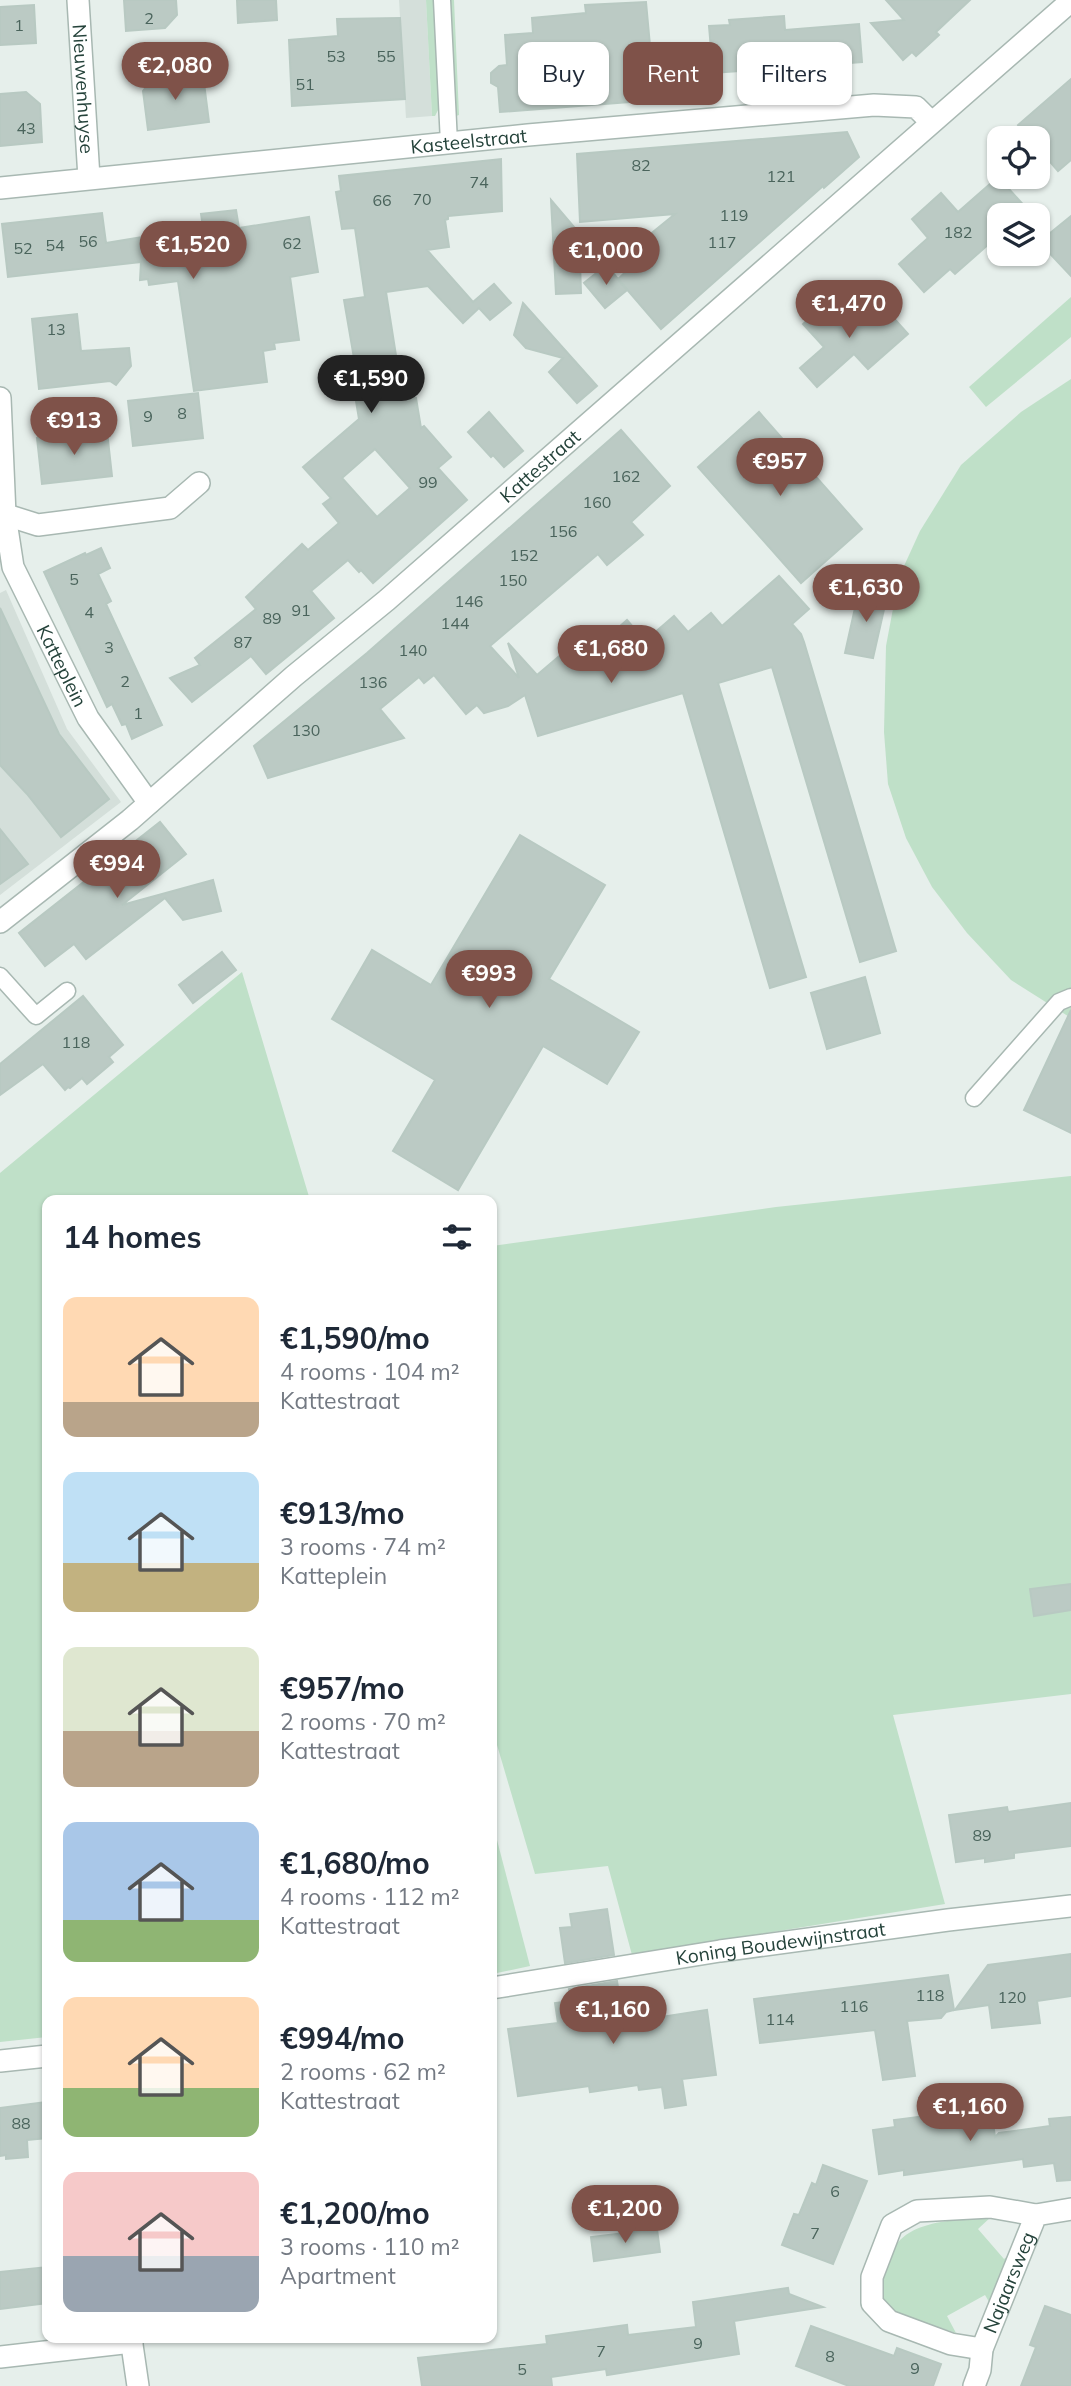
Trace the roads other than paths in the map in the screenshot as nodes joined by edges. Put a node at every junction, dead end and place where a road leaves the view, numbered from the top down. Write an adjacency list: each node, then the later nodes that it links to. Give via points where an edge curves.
1 (78, 0): 6 (street, Nieuwenhuyse)
2 (442, 0): 5 (lane)
3 (1071, 1): 4 (street, Kattestraat)
4 (931, 122): 5 (street, Kasteelstraat, via 916,107 874,105); 12 (street, Kattestraat)
5 (449, 143): 6 (street, Kasteelstraat)
6 (89, 178): 7 (street, Kasteelstraat)
7 (0, 188)
8 (0, 398): 9 (street, Katteplein)
9 (0, 429): 11 (street, Katteplein)
10 (199, 483): 11 (street, via 170,508 38,525)
11 (3, 514): 12 (street, Katteplein, via 13,567 82,707)
12 (149, 803): 13 (street, Kattestraat)
13 (0, 922)
14 (0, 976): 15 (lane, via 36,1016)
15 (67, 991)
16 (1071, 997): 17 (lane, via 1059,1002)
17 (974, 1098)
18 (1071, 1906): 19 (street, Koning Boudewijnstraat, via 734,1949)
19 (497, 1987)
20 (42, 2057): 21 (street)
21 (0, 2061)
22 (1071, 2209): 23 (street, Najaarsweg)
23 (1036, 2215): 26 (street, Najaarsweg); 26 (street, Najaarsweg, via 990,2207 917,2211 892,2225 872,2277 872,2304 889,2321 951,2344)
24 (108, 2343): 27 (street)
25 (131, 2343): 28 (street)
26 (982, 2349): 29 (street, Najaarsweg)
27 (0, 2357)
28 (138, 2386)
29 (974, 2386)

